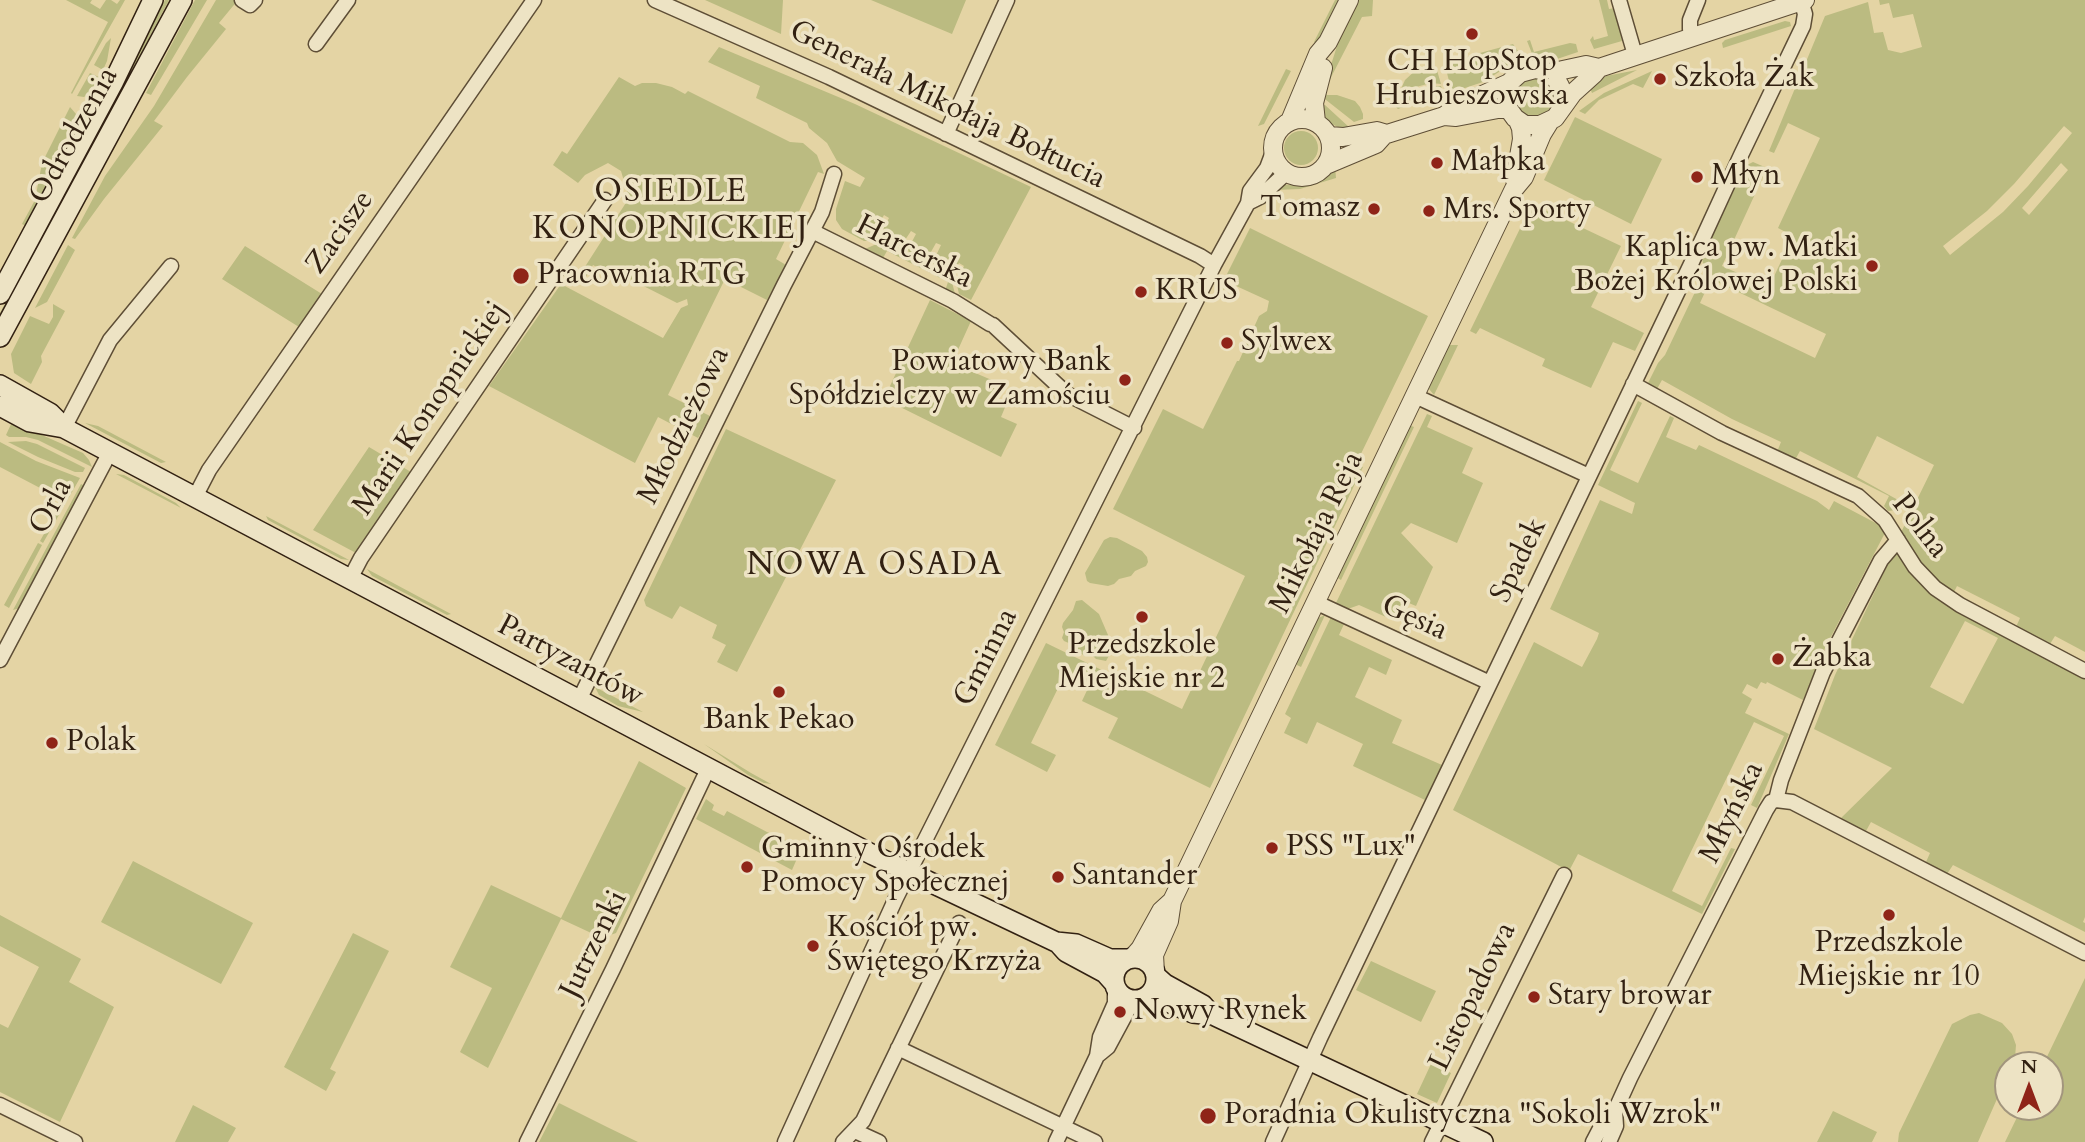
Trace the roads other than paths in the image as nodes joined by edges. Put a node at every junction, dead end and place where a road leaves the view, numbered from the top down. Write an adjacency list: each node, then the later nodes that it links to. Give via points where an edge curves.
1 (153, 0): 38 (main road, Odrodzenia)
2 (182, 0): 39 (main road, Odrodzenia)
3 (242, 0): 4 (street, via 250,5)
4 (255, 0)
5 (348, 0): 15 (street)
6 (534, 0): 48 (street, Zacisze, via 209,470)
7 (655, 0): 25 (street, Generała Mikołaja Bołtucia)
8 (1007, 0): 25 (street)
9 (1349, 0): 14 (street)
10 (1619, 0): 16 (street)
11 (1698, 0): 13 (street, via 1690,20)
12 (1803, 1): 13 (street); 40 (street, Spadek, via 1803,26)
13 (1692, 36): 16 (street)
14 (1328, 42): 23 (street, via 1318,54); 24 (street, via 1314,103)
15 (316, 44)
16 (1635, 55): 17 (street)
17 (1599, 68): 18 (street, via 1586,65); 20 (street, Mikołaja Reja)
18 (1549, 73): 19 (street, via 1527,70); 20 (street, via 1563,93)
19 (1509, 83): 21 (street, via 1506,99); 22 (street)
20 (1555, 114): 21 (street, via 1532,126); 32 (street, Mikołaja Reja)
21 (1514, 115): 22 (street, via 1498,109); 32 (street, Mikołaja Reja, via 1522,134)
22 (1444, 116): 26 (street)
23 (1290, 121): 24 (street); 28 (street, via 1276,134)
24 (1316, 122): 27 (street)
25 (946, 134): 36 (street, Generała Mikołaja Bołtucia)
26 (1385, 134): 27 (street); 29 (street, via 1377,144)
27 (1329, 136): 29 (street, via 1331,151)
28 (1273, 152): 30 (street); 34 (street, Gminna)
29 (1326, 165): 30 (street, via 1308,177)
30 (1286, 173): 34 (street, Gminna)
31 (834, 174): 35 (street, Młodzieżowa)
32 (1514, 189): 42 (street, Mikołaja Reja)
33 (605, 200): 50 (street, Marii Konopnickiej)
34 (1248, 203): 36 (street, Gminna)
35 (812, 231): 45 (street, Harcerska, via 953,301 992,325 1067,394); 55 (street, Młodzieżowa)
36 (1214, 265): 45 (street, Gminna)
37 (171, 266): 44 (street, via 110,340)
38 (0, 294)
39 (0, 337)
40 (1633, 384): 47 (street, Spadek); 49 (street, Polna, via 1722,433 1858,496 1885,520)
41 (0, 385): 44 (main road, Partyzantów, via 50,413)
42 (1415, 396): 47 (street); 51 (street, Mikołaja Reja)
43 (0, 406): 44 (main road, Partyzantów, via 30,422)
44 (61, 427): 46 (main road, Partyzantów)
45 (1134, 428): 58 (street, Gminna)
46 (110, 452): 48 (main road, Partyzantów); 52 (street, Orla)
47 (1589, 476): 54 (street, Spadek)
48 (195, 497): 50 (main road, Partyzantów)
49 (1898, 540): 53 (street, Polna, via 1915,567 1944,595); 57 (street, Młyńska, via 1881,560 1824,672)
50 (350, 579): 55 (main road, Partyzantów)
51 (1315, 602): 54 (street, Gęsia); 60 (street, Mikołaja Reja)
52 (0, 660)
53 (2085, 671)
54 (1490, 683): 71 (street, Spadek)
55 (579, 700): 56 (main road, Partyzantów)
56 (708, 769): 58 (main road, Partyzantów); 78 (street, Jutrzenki)
57 (1776, 800): 63 (street, via 1792,802); 73 (street, Młyńska, via 1766,810)
58 (910, 872): 62 (main road, Partyzantów); 79 (street, Gminna)
59 (1564, 875): 74 (street, Listopadowa)
60 (1172, 901): 64 (street, Mikołaja Reja); 65 (street, Mikołaja Reja, via 1154,955)
61 (959, 923): 69 (street)
62 (1056, 942): 64 (main road, Partyzantów, via 1076,944 1110,959); 66 (main road, Partyzantów, via 1105,973)
63 (2085, 953)
64 (1130, 958): 65 (main road, via 1148,962); 66 (main road, via 1118,965)
65 (1155, 974): 67 (main road, via 1153,990); 68 (main road)
66 (1114, 984): 67 (main road, via 1124,997); 70 (street, via 1115,1003)
67 (1140, 999): 68 (main road, via 1159,998 1194,1013); 70 (street)
68 (1213, 1015): 71 (main road)
69 (898, 1048): 75 (street); 76 (street)
70 (1097, 1056): 75 (street)
71 (1310, 1061): 74 (main road); 84 (street, Spadek)
72 (0, 1105): 77 (street)
73 (1615, 1111): 87 (street, Młyńska); 88 (street, Młyńska, via 1616,1126)
74 (1441, 1123): 85 (street, Listopadowa); 86 (main road)
75 (1063, 1127): 82 (street); 83 (street)
76 (855, 1131): 80 (street); 81 (street)
77 (75, 1142)
78 (527, 1142)
79 (785, 1142)
80 (843, 1142)
81 (879, 1142)
82 (1056, 1142)
83 (1095, 1142)
84 (1273, 1142)
85 (1432, 1142)
86 (1483, 1142)
87 (1593, 1142)
88 (1609, 1142)

